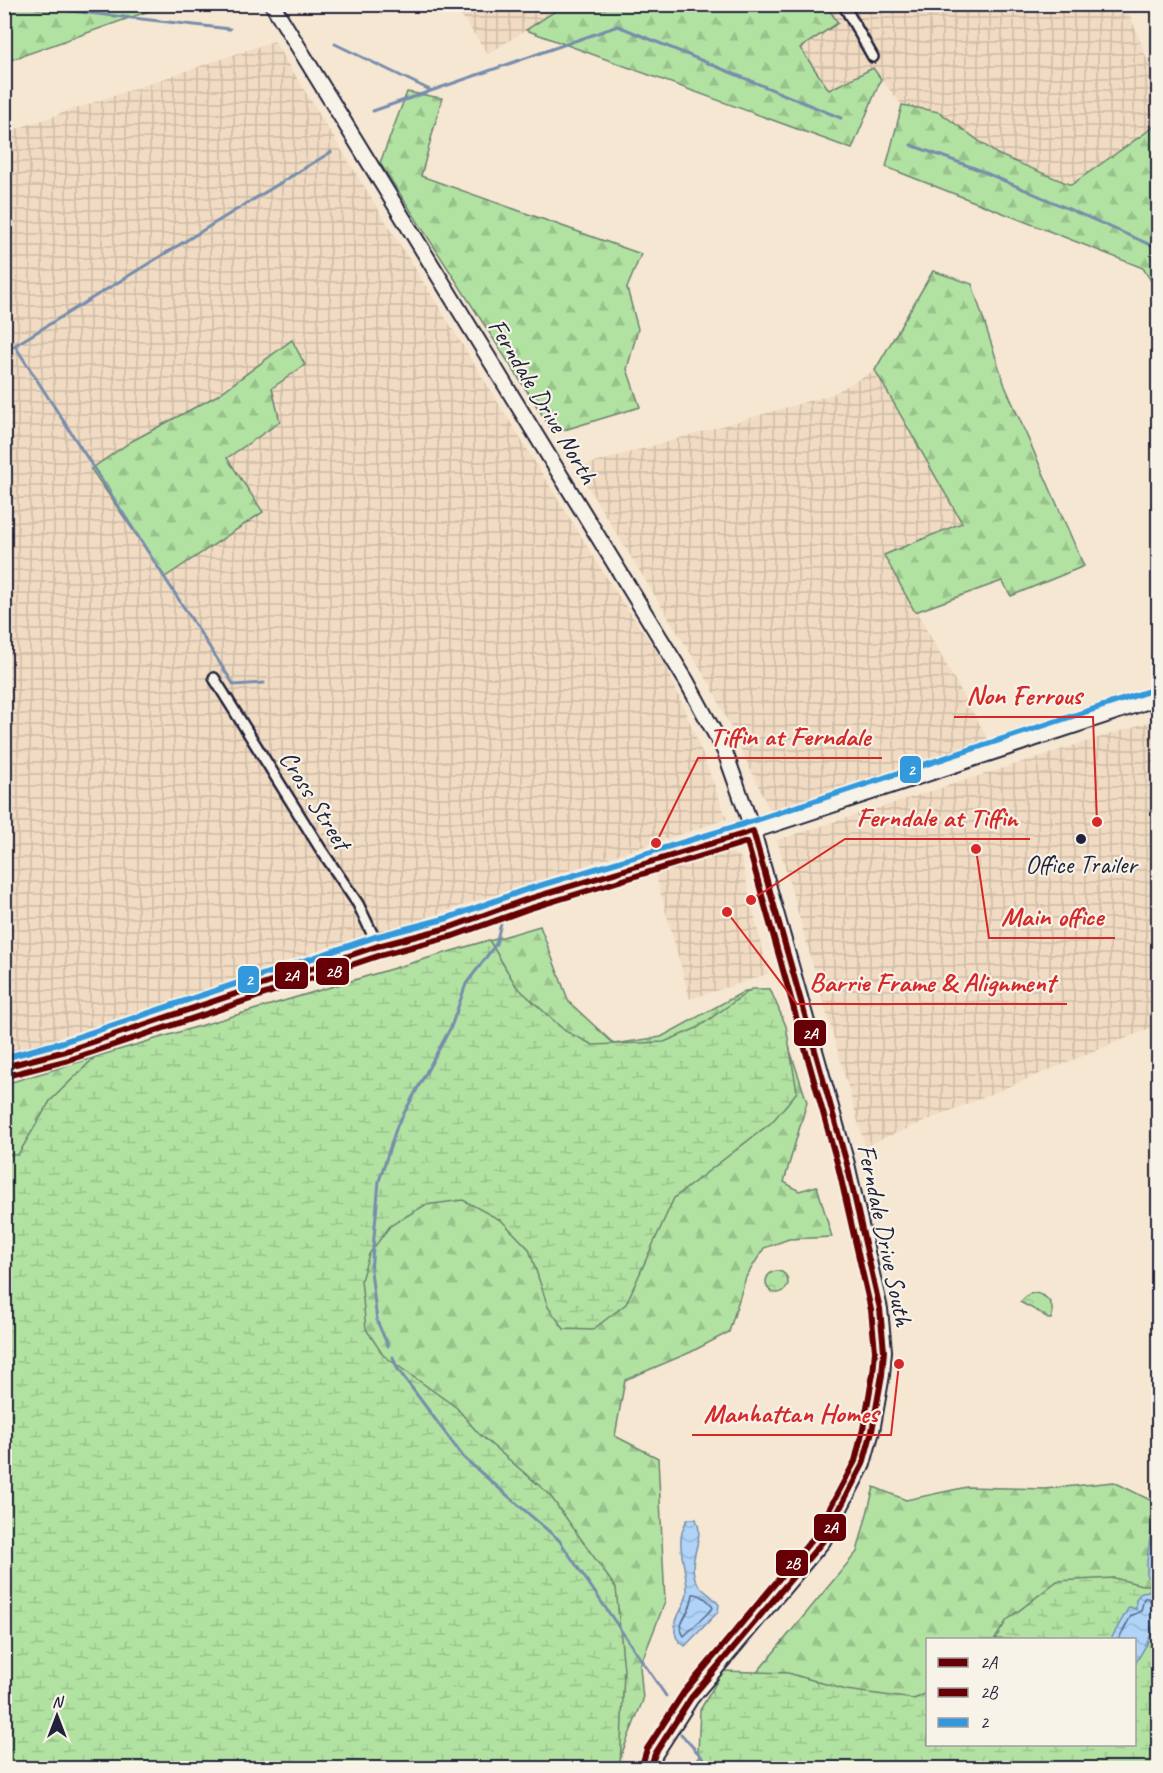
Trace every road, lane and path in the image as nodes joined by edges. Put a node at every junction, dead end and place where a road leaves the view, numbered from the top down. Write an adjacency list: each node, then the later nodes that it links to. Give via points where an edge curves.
1 (272, 4): 6 (main road, Ferndale Drive North, via 687,681 725,752)
2 (843, 4): 3 (street)
3 (873, 57)
4 (214, 678): 7 (street, Cross Street, via 358,904)
5 (1158, 698): 6 (main road)
6 (753, 831): 7 (main road, via 525,900 451,927); 9 (main road, Ferndale Drive South, via 849,1174 880,1309 882,1375 863,1464 823,1541 691,1698)
7 (378, 946): 8 (main road, via 66,1051)
8 (4, 1067)
9 (650, 1768)

